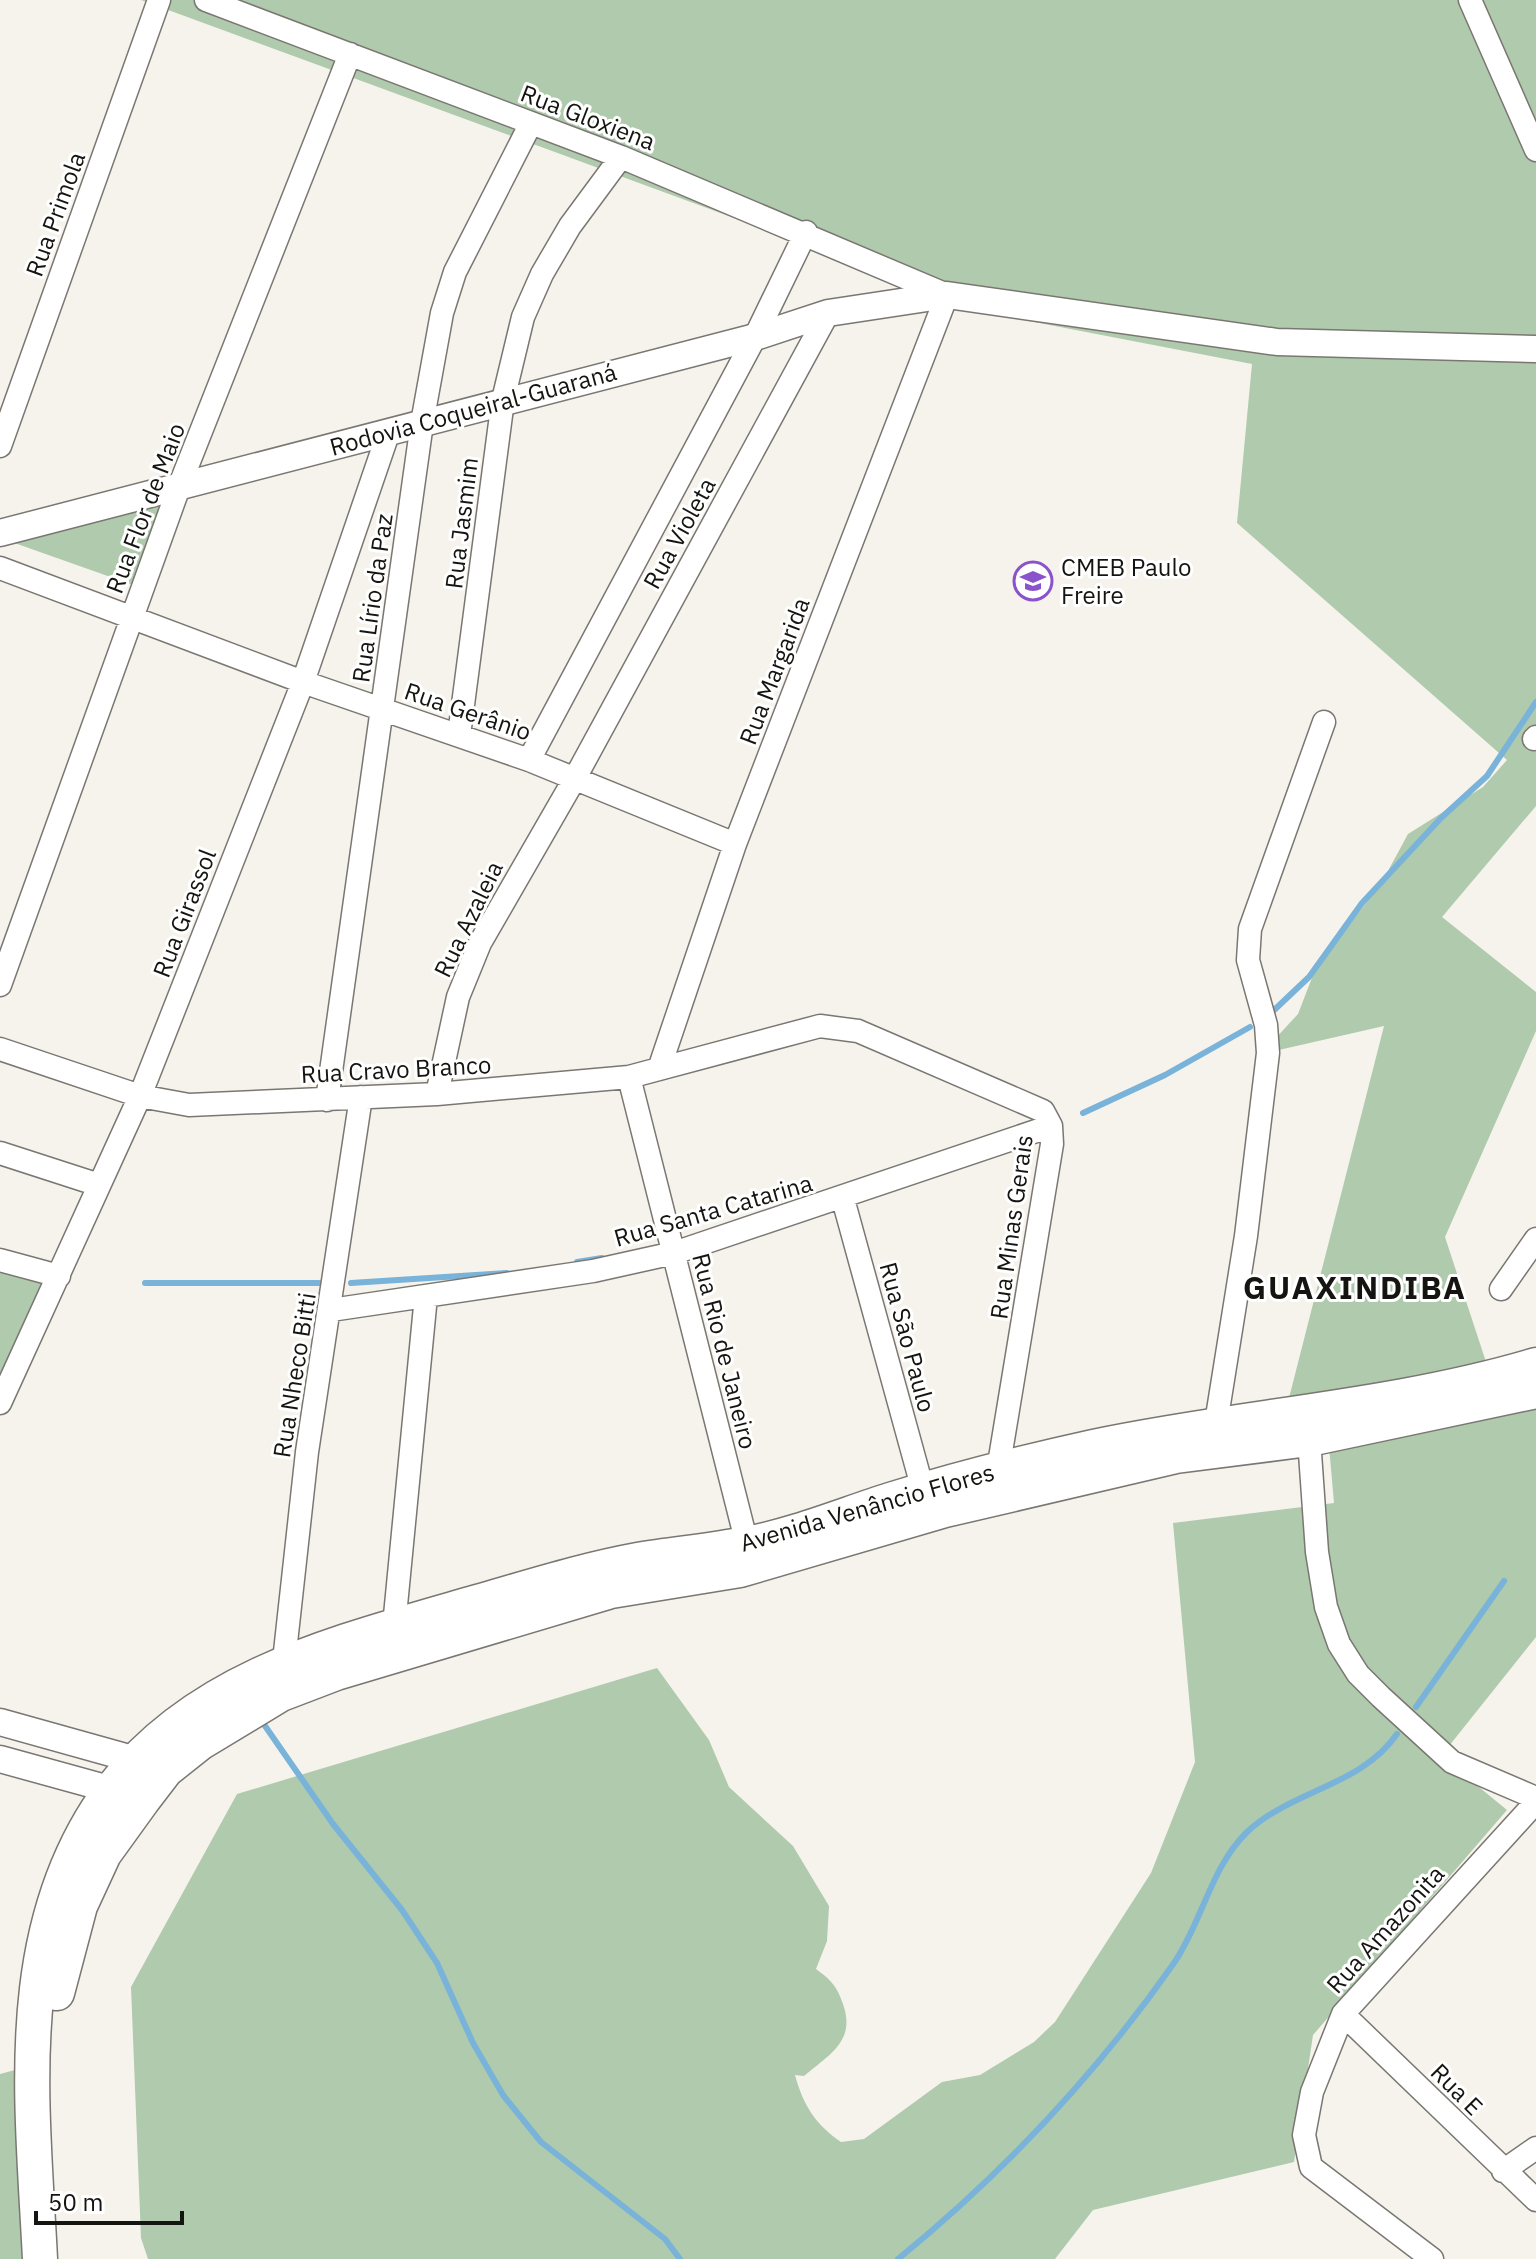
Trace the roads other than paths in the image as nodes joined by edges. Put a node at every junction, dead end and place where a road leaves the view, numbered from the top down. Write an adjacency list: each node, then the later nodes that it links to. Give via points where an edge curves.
1 (159, 0): 16 (street, Rua Primola)
2 (206, 0): 4 (street, Rua Gloxiena)
3 (1470, 0): 6 (street)
4 (350, 54): 5 (street, Rua Gloxiena); 17 (street, Rua Flor de Maio)
5 (531, 123): 7 (street, Rua Gloxiena); 14 (street, Rua Lírio da Paz, via 455,272)
6 (1536, 150)
7 (621, 157): 8 (street, Rua Gloxiena); 13 (street, Rua Jasmim, via 542,274 523,317)
8 (806, 232): 9 (street, Rua Gloxiena); 11 (street, Rua Violeta)
9 (947, 295): 10 (street, Rodovia Coqueiral-Guaraná); 12 (street, Rodovia Coqueiral-Guaraná, via 1277,342); 27 (street, Rua Margarida)
10 (828, 313): 11 (street, Rodovia Coqueiral-Guaraná); 26 (street, Rua Violeta)
11 (755, 337): 13 (street, Rodovia Coqueiral-Guaraná); 25 (street, Rua Violeta)
12 (1536, 349)
13 (503, 400): 14 (street, Rodovia Coqueiral-Guaraná); 24 (street, Rua Jasmim)
14 (422, 423): 15 (street, Rodovia Coqueiral-Guaraná); 22 (street, Rua Lírio da Paz)
15 (389, 431): 17 (street, Rodovia Coqueiral-Guaraná); 21 (street, Rua Girassol)
16 (0, 446)
17 (179, 487): 18 (street, Rodovia Coqueiral-Guaraná); 20 (street, Rua Flor de Maio)
18 (0, 533)
19 (0, 568): 20 (street, Rua Gerânio)
20 (132, 616): 21 (street, Rua Gerânio); 28 (street, Rua Flor de Maio)
21 (303, 682): 22 (street, Rua Gerânio); 34 (street, Rua Girassol)
22 (383, 709): 24 (street, Rua Gerânio); 36 (street, Rua Lírio da Paz)
23 (1324, 722): 51 (street, via 1250,929 1248,960 1266,1025 1267,1068)
24 (459, 735): 25 (street, Rua Gerânio)
25 (529, 760): 26 (street, Rua Gerânio)
26 (575, 778): 27 (street, Rua Gerânio); 33 (street, Rua Azaleia, via 466,972)
27 (735, 844): 31 (street, Rua Margarida)
28 (0, 985)
29 (797, 1030): 31 (street, Rua Cravo Branco); 37 (street, Rua Minas Gerais, via 829,1026 858,1031 1043,1111)
30 (0, 1049): 34 (street, Rua Cravo Branco)
31 (659, 1069): 32 (street, Rua Cravo Branco)
32 (629, 1077): 33 (street, Rua Cravo Branco); 42 (street, Rua Rio de Janeiro)
33 (437, 1094): 35 (street, Rua Cravo Branco)
34 (140, 1096): 36 (street, Rua Cravo Branco, via 189,1105); 39 (street, Rua Girassol)
35 (361, 1097): 36 (street, Rua Cravo Branco); 47 (street, Rua Nheco Bitti)
36 (327, 1100)
37 (1051, 1126): 40 (street, Rua Santa Catarina); 53 (street, Rua Minas Gerais, via 1047,1187)
38 (0, 1153): 39 (street)
39 (99, 1185): 44 (street, Rua Girassol)
40 (843, 1199): 42 (street, Rua Santa Catarina); 54 (street, Rua São Paulo)
41 (1536, 1239): 45 (street)
42 (674, 1253): 46 (street, Rua Santa Catarina); 55 (street, Rua Rio de Janeiro)
43 (0, 1260): 44 (street)
44 (59, 1276): 50 (street, Rua Girassol)
45 (1501, 1289)
46 (426, 1296): 47 (street, Rua Santa Catarina); 56 (street)
47 (331, 1310): 57 (street, Rua Nheco Bitti, via 307,1452)
48 (1536, 1365): 51 (main road, Avenida Venâncio Flores, via 1460,1384)
49 (1536, 1391): 52 (main road, Avenida Venâncio Flores)
50 (0, 1403)
51 (1216, 1423): 53 (main road, Avenida Venâncio Flores)
52 (1309, 1439): 60 (main road, Avenida Venâncio Flores, via 1162,1459 945,1510 740,1570 583,1599 281,1694); 62 (street, via 1317,1552 1326,1607 1339,1644 1369,1686 1452,1762)
53 (998, 1470): 54 (main road, Avenida Venâncio Flores)
54 (923, 1490): 55 (main road, Avenida Venâncio Flores)
55 (747, 1544): 56 (main road, Avenida Venâncio Flores, via 603,1568)
56 (394, 1626): 57 (main road, Avenida Venâncio Flores)
57 (284, 1661): 60 (main road, Avenida Venâncio Flores, via 201,1708)
58 (0, 1722): 60 (street)
59 (0, 1759): 61 (street)
60 (152, 1764): 61 (main road)
61 (127, 1794): 67 (main road, via 85,1832 60,1886 37,1971 31,2058); 68 (main road, via 80,1906 63,1958 51,2026)
62 (1536, 1800): 63 (street, Rua Amazonita)
63 (1343, 2014): 65 (street, Rua E); 69 (street, Rua Amazonita, via 1312,2092 1304,2135 1308,2159 1311,2167)
64 (1536, 2148): 65 (street)
65 (1503, 2171): 66 (street, Rua E)
66 (1536, 2200)
67 (40, 2259)
68 (64, 2259)
69 (1432, 2259)

